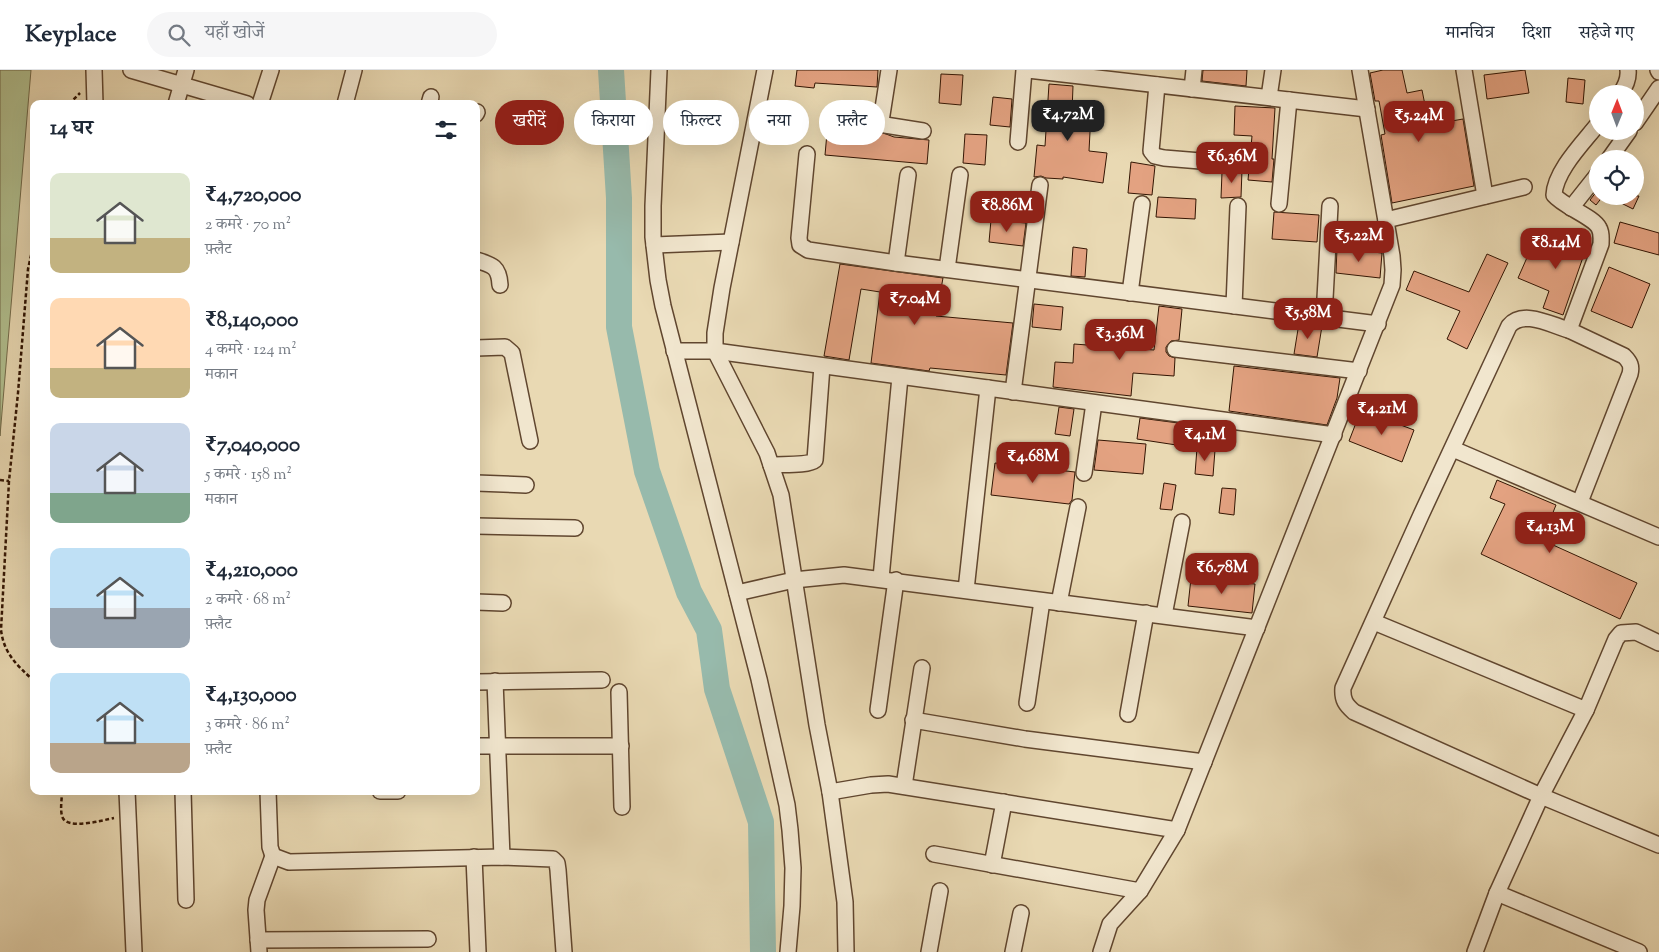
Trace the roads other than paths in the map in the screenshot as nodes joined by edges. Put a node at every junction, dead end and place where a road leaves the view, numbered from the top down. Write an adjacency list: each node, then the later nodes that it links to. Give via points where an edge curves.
1 (94, 70): 22 (street)
2 (132, 70): 16 (street)
3 (186, 70): 16 (street)
4 (271, 70): 25 (street)
5 (354, 70): 26 (street)
6 (659, 70): 48 (street)
7 (765, 70): 47 (street)
8 (889, 70): 30 (street, via 881,122)
9 (1026, 70): 15 (street); 32 (street)
10 (1194, 70): 20 (street)
11 (1273, 70): 21 (street)
12 (1360, 70): 28 (street)
13 (1464, 70): 40 (street)
14 (1628, 70): 18 (street)
15 (1056, 72): 17 (street)
16 (181, 85): 23 (street); 24 (street)
17 (1157, 85): 20 (street); 34 (street, via 1151,151 1155,156)
18 (1625, 85)
19 (1659, 88): 29 (street)
20 (1192, 89): 21 (street)
21 (1269, 97): 27 (street)
22 (95, 100)
23 (177, 100)
24 (233, 100)
25 (261, 100)
26 (346, 100)
27 (1289, 100): 28 (street); 42 (street)
28 (1367, 109): 46 (street)
29 (1644, 110)
30 (923, 131)
31 (1589, 136): 45 (street, via 1559,174 1554,186 1554,195)
32 (1018, 142)
33 (807, 154): 50 (street, via 800,245 808,250)
34 (1225, 163)
35 (960, 174): 51 (street)
36 (908, 175): 50 (street)
37 (1040, 185): 52 (street)
38 (1589, 185): 45 (street)
39 (1524, 187): 40 (street)
40 (1485, 196): 46 (street)
41 (1142, 204): 54 (street)
42 (1279, 204)
43 (1238, 206): 55 (street)
44 (1330, 206): 56 (street)
45 (1571, 208): 58 (street, via 1596,223 1602,236)
46 (1386, 220): 57 (street, via 1392,286)
47 (731, 242): 48 (street); 62 (street, via 715,333)
48 (654, 245): 61 (street, via 658,280)
49 (480, 261): 53 (street, via 496,269)
50 (896, 263): 51 (street)
51 (947, 270): 52 (street)
52 (1027, 280): 54 (street); 67 (street)
53 (500, 285)
54 (1130, 293): 55 (street)
55 (1234, 306): 56 (street)
56 (1324, 317): 57 (street)
57 (1378, 324): 64 (street)
58 (1569, 330): 71 (street, via 1530,318 1514,320); 76 (street, via 1624,356 1632,367)
59 (480, 348): 70 (street, via 505,347 512,353)
60 (1175, 349): 64 (street)
61 (674, 351): 62 (street); 85 (street)
62 (715, 351): 63 (street); 72 (street)
63 (822, 366): 65 (street); 72 (street, via 815,460 804,464)
64 (1359, 371): 69 (street)
65 (900, 377): 66 (street); 82 (street)
66 (988, 388): 67 (street); 84 (street)
67 (1013, 392): 68 (street)
68 (1094, 403): 69 (street); 73 (street)
69 (1334, 435): 93 (street)
70 (530, 441)
71 (1452, 449): 76 (street); 92 (street)
72 (771, 465): 83 (street, via 781,495)
73 (1084, 473)
74 (480, 483): 75 (street)
75 (526, 485)
76 (1580, 502): 81 (street)
77 (1078, 507): 89 (street)
78 (1182, 522): 91 (street)
79 (480, 526): 80 (street)
80 (575, 528)
81 (1659, 538)
82 (888, 579): 83 (street, via 844,575); 84 (street); 101 (street)
83 (794, 580): 85 (street); 110 (street)
84 (966, 590): 86 (street)
85 (737, 593): 135 (street, via 790,830 793,868)
86 (1042, 601): 89 (street); 100 (street)
87 (480, 602): 88 (street)
88 (503, 603)
89 (1059, 603): 90 (street)
90 (1146, 613): 91 (street); 103 (street)
91 (1164, 615): 93 (street)
92 (1374, 622): 102 (street); 114 (street, via 1344,688 1346,705 1354,712)
93 (1258, 628): 108 (street)
94 (1659, 643): 102 (street, via 1636,632 1621,633)
95 (922, 668): 104 (street)
96 (602, 680): 97 (street)
97 (495, 681): 98 (street); 105 (street)
98 (480, 682)
99 (619, 692): 107 (street)
100 (1027, 703)
101 (878, 710)
102 (1586, 710): 114 (street)
103 (1128, 714)
104 (913, 720): 108 (street, via 1025,739); 109 (street)
105 (498, 745): 106 (street); 107 (street); 122 (street)
106 (480, 746)
107 (621, 746): 116 (street)
108 (1204, 762): 117 (street)
109 (904, 786): 110 (street, via 872,785); 115 (street)
110 (830, 792): 136 (street, via 845,902)
111 (127, 795): 132 (street)
112 (183, 795): 127 (street)
113 (268, 795): 120 (street, via 270,847)
114 (1541, 796): 118 (street); 126 (street)
115 (1004, 802): 117 (street); 123 (street)
116 (622, 807)
117 (1177, 830): 125 (street)
118 (1659, 845)
119 (934, 854): 123 (street)
120 (274, 856): 121 (street, via 289,862); 130 (street, via 256,910)
121 (474, 857): 122 (street); 133 (street)
122 (502, 857): 134 (street, via 547,858 557,862)
123 (992, 865): 125 (street)
124 (940, 891): 137 (street)
125 (1140, 891): 139 (street, via 1110,924)
126 (1497, 892): 140 (street); 141 (street)
127 (186, 900)
128 (1021, 913): 138 (street)
129 (428, 939): 131 (street)
130 (258, 946): 131 (street)
131 (382, 946)
132 (134, 952)
133 (478, 952)
134 (564, 952)
135 (788, 952)
136 (846, 952)
137 (929, 952)
138 (1013, 952)
139 (1101, 952)
140 (1475, 952)
141 (1639, 952)

